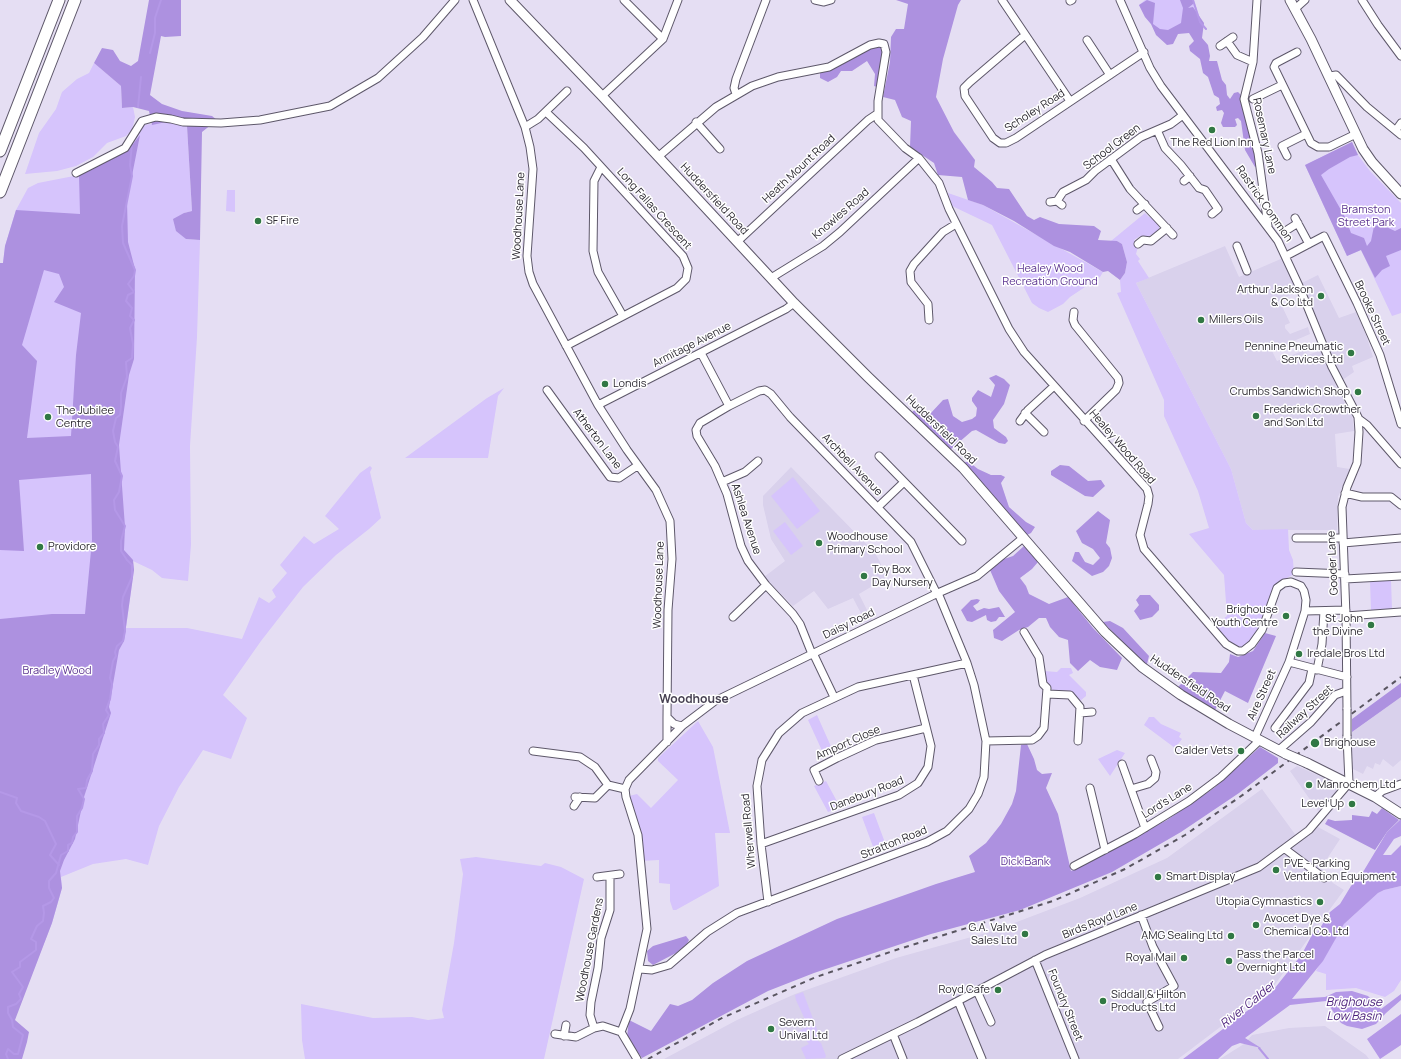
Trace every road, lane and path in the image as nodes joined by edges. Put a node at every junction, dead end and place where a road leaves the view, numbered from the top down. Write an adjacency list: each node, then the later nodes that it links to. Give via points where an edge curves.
1 (59, 0): 45 (highway)
2 (75, 0): 54 (highway)
3 (455, 0): 51 (street, via 423,37 378,78 330,106 260,120 183,122 171,118 156,118 142,121 125,148)
4 (473, 0): 39 (street, Woodhouse Lane)
5 (510, 0): 31 (main road, Huddersfield Road)
6 (624, 0): 19 (street)
7 (678, 0): 19 (street)
8 (766, 0): 30 (street, via 736,79)
9 (816, 0): 10 (street)
10 (831, 0)
11 (1002, 0): 18 (street)
12 (1120, 0): 22 (street, Rastrick Common)
13 (1257, 0): 25 (street, Rosemary Lane)
14 (1290, 0): 17 (main road)
15 (1305, 0): 17 (street)
16 (1362, 0): 24 (street)
17 (1295, 9): 27 (main road)
18 (1025, 35): 33 (street); 33 (street, Scholey Road, via 964,88 965,96 993,138 1000,143 1010,141)
19 (663, 39): 31 (street)
20 (1087, 40): 26 (street)
21 (1220, 46): 25 (street, via 1230,39 1237,55)
22 (1144, 52): 26 (street, Scholey Road); 36 (street, Rastrick Common, via 1161,86)
23 (1297, 52): 28 (street, via 1274,65)
24 (1401, 56)
25 (1253, 62): 61 (street, Rosemary Lane, via 1244,99 1260,165)
26 (1110, 74): 33 (street, Scholey Road)
27 (1330, 76): 41 (street, via 1338,76 1367,107); 43 (main road)
28 (1282, 85): 32 (street); 42 (street)
29 (567, 91): 34 (street)
30 (736, 94): 35 (street, via 778,77 829,67 879,42 885,45 886,52); 37 (street)
31 (602, 96): 46 (main road, Huddersfield Road)
32 (1254, 99)
33 (1070, 101)
34 (546, 112): 39 (street); 50 (street, Long Fallas Crescent)
35 (877, 114): 48 (street, Healey Wood Road, via 880,123); 65 (street, Heath Mount Road)
36 (1183, 115): 40 (street, School Green); 61 (street, Rastrick Common)
37 (696, 122): 44 (street); 46 (street)
38 (1401, 123): 41 (street)
39 (525, 127): 76 (street, Woodhouse Lane, via 533,169 527,256 529,272)
40 (1157, 130): 49 (street, School Green, via 1141,137); 52 (street, via 1165,148)
41 (1398, 132)
42 (1306, 134): 43 (street, via 1311,142 1322,147 1329,147); 47 (street, via 1282,146)
43 (1356, 134): 55 (main road, via 1372,162)
44 (720, 149)
45 (0, 151)
46 (659, 156): 65 (main road, Huddersfield Road)
47 (1287, 156)
48 (917, 157): 60 (street, Healey Wood Road, via 939,183); 71 (street, Knowles Road, via 840,232)
49 (1112, 159): 56 (street, School Green, via 1083,182 1063,192); 57 (street, via 1130,189)
50 (601, 168): 74 (street, via 594,181 593,251 598,272); 74 (street, Long Fallas Crescent, via 683,256 688,268 687,277 681,285)
51 (76, 173)
52 (1190, 176): 53 (street); 59 (street, via 1199,188 1205,190 1218,209)
53 (1184, 181)
54 (0, 192)
55 (1401, 194)
56 (1056, 203)
57 (1145, 204): 58 (street); 62 (street)
58 (1137, 210)
59 (1212, 214)
60 (956, 224): 75 (street, via 943,232 911,268 910,278 928,304); 78 (street, Healey Wood Road, via 1011,333 1031,362)
61 (1268, 226): 69 (street, Rastrick Common)
62 (1167, 228): 64 (street); 66 (street, via 1151,240 1143,240)
63 (1287, 230): 67 (street, via 1297,220)
64 (1173, 235)
65 (737, 242): 71 (main road, Huddersfield Road)
66 (1138, 244)
67 (1309, 244): 69 (street); 86 (street, Brooke Street, via 1324,236 1380,355)
68 (1237, 246): 70 (street)
69 (1286, 256): 83 (street, Rastrick Common, via 1332,367)
70 (1247, 271)
71 (771, 278): 72 (main road, Huddersfield Road)
72 (794, 303): 77 (street, Armitage Avenue); 97 (main road, Huddersfield Road, via 963,468)
73 (1066, 315): 85 (street, via 1073,315 1075,325 1118,378 1119,383 1116,390)
74 (623, 316): 76 (street, Long Fallas Crescent)
75 (929, 320)
76 (566, 346): 80 (street, Woodhouse Lane)
77 (701, 353): 80 (street, Armitage Avenue); 81 (street)
78 (1053, 387): 82 (street); 85 (street, Healey Wood Road)
79 (547, 390): 91 (street, Atherton Lane, via 610,477 619,478)
80 (598, 405): 91 (street, Woodhouse Lane)
81 (728, 406): 92 (street, Ashlea Avenue, via 703,421 696,431); 96 (street, Archbell Avenue, via 755,392 769,392)
82 (1025, 413): 84 (street); 87 (street)
83 (1359, 419): 90 (street, Rastrick Common, via 1365,422); 94 (street, Gooder Lane, via 1357,463)
84 (1020, 421)
85 (1084, 421): 108 (street, Healey Wood Road, via 1146,489 1149,496 1148,504 1140,535 1143,546 1226,644 1238,651 1243,651 1252,644 1262,630 1274,592 1284,583 1294,583 1304,591)
86 (1401, 424)
87 (1044, 432)
88 (879, 456): 93 (street)
89 (758, 461): 92 (street, via 745,472)
90 (1401, 464)
91 (637, 466): 125 (street, Woodhouse Lane, via 659,496 671,526)
92 (722, 482): 106 (street, Ashlea Avenue, via 744,553)
93 (904, 482): 96 (street); 101 (street)
94 (1345, 493): 95 (street, via 1362,497 1387,496); 100 (street, Gooder Lane, via 1342,507)
95 (1400, 500)
96 (878, 507): 107 (street, Archbell Avenue, via 913,546)
97 (1023, 538): 107 (street, Daisy Road, via 977,576); 129 (main road, Huddersfield Road, via 1105,632 1142,667 1205,710)
98 (1296, 538): 100 (street)
99 (1401, 538): 100 (street)
100 (1343, 540): 104 (street, Gooder Lane)
101 (962, 541)
102 (1296, 572): 104 (street)
103 (1401, 576): 104 (street)
104 (1345, 577): 105 (street); 111 (street, Gooder Lane)
105 (1320, 578)
106 (766, 586): 112 (street); 114 (street, Ashlea Avenue, via 800,624)
107 (937, 594): 114 (street, Daisy Road); 115 (street, Stratton Road)
108 (1305, 611): 109 (street); 116 (street, Healey Wood Road)
109 (1324, 611): 111 (street); 117 (street, via 1322,644)
110 (1401, 612): 111 (street)
111 (1346, 613): 119 (street, Gooder Lane)
112 (733, 617)
113 (1024, 632): 121 (street, via 1039,657)
114 (813, 654): 122 (street); 126 (street, Daisy Road, via 719,699)
115 (968, 662): 118 (street, Wherwell Road); 130 (street, Stratton Road)
116 (1289, 662): 117 (street); 129 (street, Aire Street)
117 (1315, 670): 119 (street); 128 (street, via 1309,683)
118 (913, 674): 122 (street, Wherwell Road, via 865,685); 127 (street, Danebury Road)
119 (1346, 677): 120 (street, Gooder Lane)
120 (1346, 691): 134 (street, Railway Street, via 1336,695); 138 (street, Gooder Lane, bridge)
121 (1047, 694): 124 (street, via 1070,696 1080,707); 130 (street, via 1044,725 1038,736 1032,740)
122 (834, 697): 148 (street, Wherwell Road, via 791,720 776,736 766,753 757,786)
123 (1092, 712): 124 (street)
124 (1080, 713): 131 (street)
125 (668, 717): 126 (street, via 674,724); 132 (street, Woodhouse Lane)
126 (682, 726): 132 (street)
127 (926, 728): 137 (street, Amport Close, via 876,740 837,758 814,770); 148 (street, Danebury Road, via 931,746 929,765 923,777 910,789)
128 (1275, 728)
129 (1258, 739): 134 (main road, Huddersfield Road); 147 (street, Lord's Lane, via 1236,764 1210,786)
130 (986, 741): 156 (street, Stratton Road, via 985,771 981,789 969,809 947,831 921,845)
131 (1078, 741)
132 (667, 742): 142 (street, via 632,776)
133 (533, 751): 139 (street, via 583,759 597,769)
134 (1283, 752): 138 (main road, Huddersfield Road, bridge)
135 (1151, 759): 143 (street, via 1156,772 1155,778 1148,784)
136 (1122, 764): 143 (street)
137 (819, 781)
138 (1349, 783): 144 (main road, Huddersfield Road); 149 (street, Birds Royd Lane, via 1316,823)
139 (608, 784): 142 (street); 145 (street, via 595,798 578,797)
140 (1401, 784): 144 (street, via 1382,791)
141 (1090, 788): 150 (street)
142 (625, 789): 159 (street, via 638,835 647,920)
143 (1131, 790): 147 (street)
144 (1375, 797): 146 (main road, Huddersfield Road)
145 (574, 806)
146 (1398, 812)
147 (1145, 828): 150 (street, Lord's Lane)
148 (761, 844): 156 (street, Wherwell Road)
149 (1285, 849): 155 (street); 157 (street, Birds Royd Lane, via 1259,867)
150 (1104, 850): 151 (street, Lord's Lane)
151 (1074, 866)
152 (620, 874): 153 (street)
153 (610, 876): 154 (street); 165 (street, Woodhouse Gardens, via 610,910 601,938 591,1002 590,1015)
154 (597, 877)
155 (1324, 878)
156 (768, 902): 159 (street, Stratton Road, via 722,921 669,965 652,970)
157 (1142, 915): 158 (street, Birds Royd Lane); 164 (street, via 1153,947 1174,986 1147,1002)
158 (1035, 960): 160 (street, Birds Royd Lane); 174 (street, Foundry Street)
159 (640, 969): 166 (street)
160 (977, 991): 161 (street, Birds Royd Lane); 162 (street)
161 (958, 1001): 168 (street, Birds Royd Lane); 173 (street)
162 (991, 1022)
163 (566, 1025): 169 (street)
164 (1159, 1027)
165 (594, 1028): 166 (street, via 603,1026); 169 (street, via 576,1037)
166 (621, 1032): 170 (street)
167 (554, 1034): 169 (street)
168 (893, 1034): 171 (street, Birds Royd Lane); 172 (street)
169 (564, 1036)
170 (637, 1059)
171 (842, 1059)
172 (903, 1059)
173 (981, 1059)
174 (1075, 1059)

